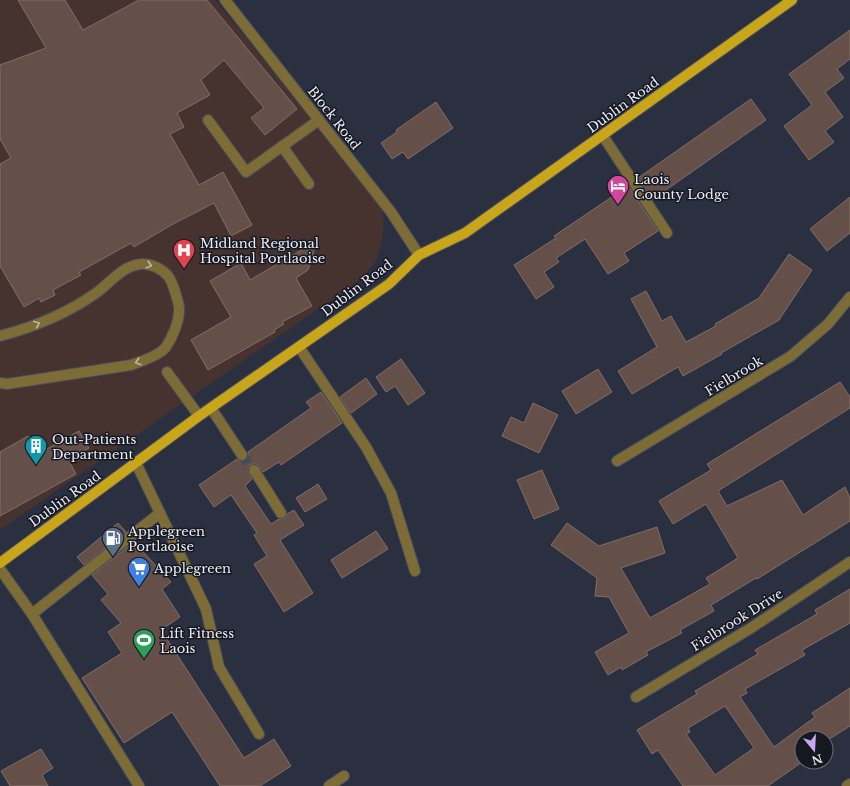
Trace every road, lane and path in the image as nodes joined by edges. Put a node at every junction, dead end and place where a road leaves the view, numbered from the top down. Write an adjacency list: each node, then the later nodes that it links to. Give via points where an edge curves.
1 (225, 0): 4 (street, Block Road)
2 (792, 0): 5 (main road, Dublin Road)
3 (208, 120): 6 (street, via 246,172)
4 (319, 120): 6 (street); 9 (street, Block Road, via 391,212)
5 (603, 136): 8 (street); 9 (main road, Dublin Road, via 465,233)
6 (282, 146): 7 (street)
7 (309, 184)
8 (667, 233)
9 (419, 255): 12 (main road, Dublin Road, via 389,284)
10 (850, 297): 18 (street, Fielbrook, via 828,324 791,356)
11 (0, 336): 14 (street, one-way to 14, via 22,330 61,313 97,293 125,268 142,264 153,265 169,277 180,310 176,326 165,349 145,360 131,365)
12 (298, 347): 15 (main road, Dublin Road); 26 (street, via 366,447 391,493)
13 (167, 372): 16 (street)
14 (0, 383)
15 (211, 408): 16 (main road, Dublin Road); 17 (street)
16 (199, 416): 19 (main road, Dublin Road)
17 (242, 455)
18 (618, 461)
19 (136, 463): 21 (street); 24 (main road, Dublin Road)
20 (254, 470): 22 (street)
21 (160, 513): 27 (street); 29 (street, via 206,608 219,667)
22 (281, 513)
23 (850, 562): 28 (street, Fielbrook Drive, via 751,628)
24 (0, 563)
25 (0, 569): 27 (street)
26 (415, 571)
27 (32, 614): 32 (street)
28 (636, 697)
29 (259, 734)
30 (344, 776): 33 (street)
31 (850, 784): 34 (street)
32 (139, 786)
33 (329, 786)
34 (848, 786)

